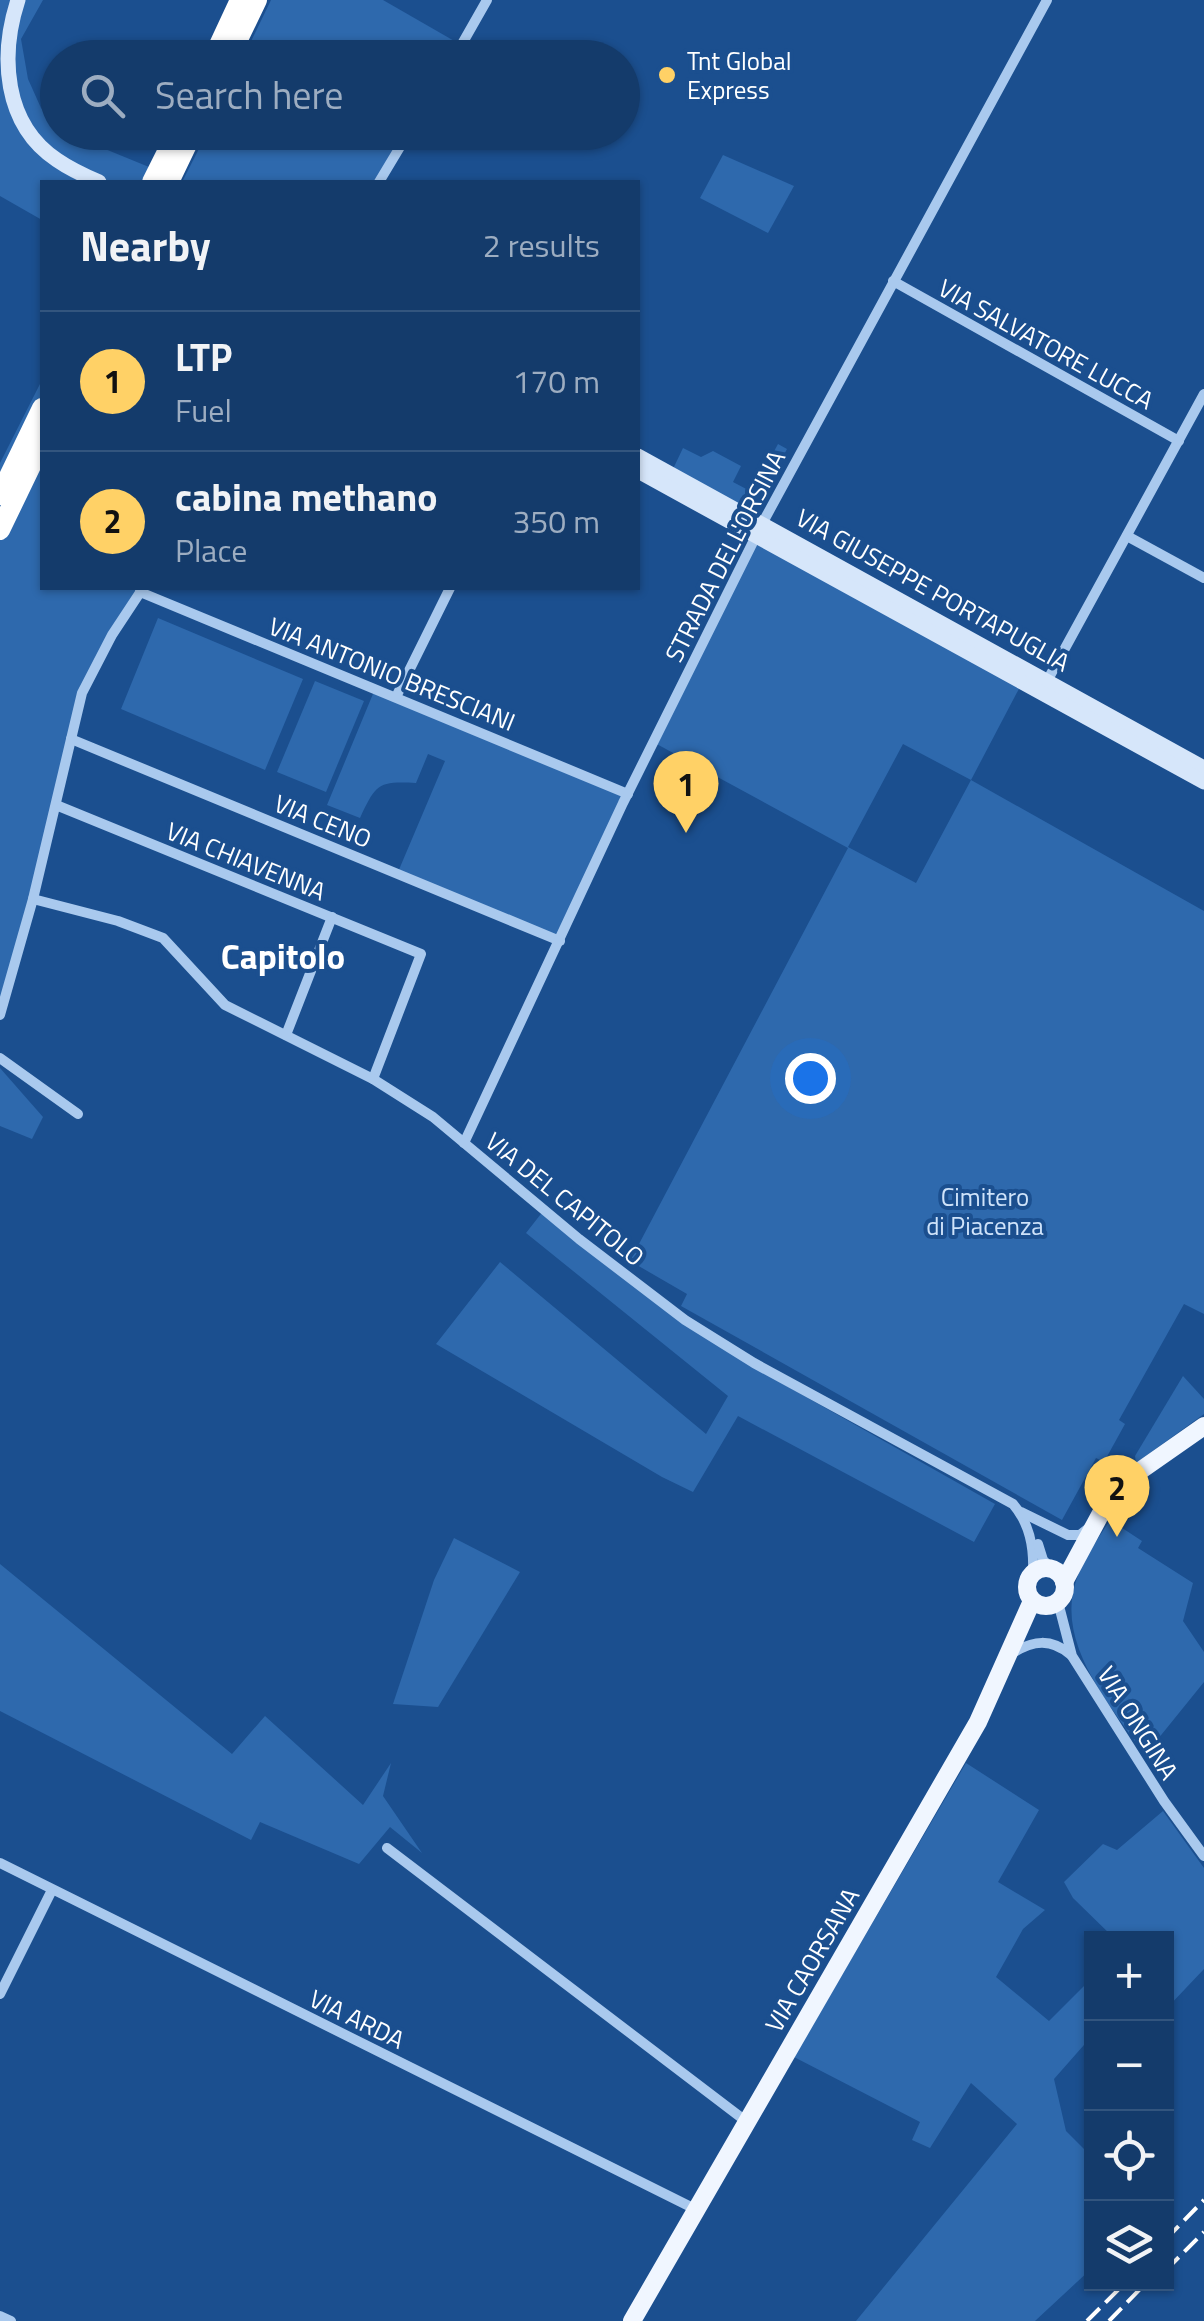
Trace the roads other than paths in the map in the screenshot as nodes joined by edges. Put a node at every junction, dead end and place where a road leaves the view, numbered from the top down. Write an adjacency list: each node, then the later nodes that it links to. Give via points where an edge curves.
1 (18, 0): 9 (main road, via 1,49 3,84)
2 (240, 0): 6 (highway)
3 (256, 0): 7 (highway)
4 (487, 0): 8 (street)
5 (1047, 0): 18 (street, STRADA DELL'ORSINA)
6 (221, 40)
7 (238, 40)
8 (464, 40)
9 (40, 146)
10 (44, 150): 14 (main road)
11 (168, 150): 15 (highway)
12 (184, 150): 16 (highway)
13 (398, 150): 17 (street)
14 (95, 180)
15 (153, 180)
16 (170, 180)
17 (379, 180)
18 (893, 281): 21 (street, VIA SALVATORE LUCCA); 27 (street, STRADA DELL'ORSINA)
19 (1204, 394): 21 (street)
20 (40, 412): 25 (highway)
21 (1178, 441): 28 (street)
22 (40, 447): 26 (highway)
23 (640, 457): 27 (main road, VIA GIUSEPPE PORTAPUGLIA)
24 (640, 472): 27 (main road, VIA GIUSEPPE PORTAPUGLIA)
25 (0, 495)
26 (0, 530)
27 (759, 530): 32 (main road, VIA GIUSEPPE PORTAPUGLIA); 37 (street, STRADA DELL'ORSINA)
28 (1126, 536): 29 (street); 32 (street)
29 (1204, 578)
30 (141, 590): 33 (street, VIA ANTONIO BRESCIANI); 34 (street, via 82,693)
31 (449, 590): 33 (street)
32 (1044, 687): 35 (main road, VIA GIUSEPPE PORTAPUGLIA); 36 (main road, VIA GIUSEPPE PORTAPUGLIA)
33 (396, 696): 37 (street, VIA ANTONIO BRESCIANI)
34 (71, 740): 38 (street); 41 (street, VIA CENO)
35 (1204, 768)
36 (1204, 782)
37 (628, 794): 41 (street, STRADA DELL'ORSINA)
38 (56, 804): 39 (street); 40 (street, VIA CHIAVENNA)
39 (33, 899): 42 (street); 43 (street, VIA DEL CAPITOLO, via 151,931 226,1005)
40 (332, 918): 43 (street); 45 (street, VIA CHIAVENNA, via 421,954)
41 (560, 940): 47 (street, STRADA DELL'ORSINA)
42 (0, 1015)
43 (286, 1035): 45 (street, VIA DEL CAPITOLO)
44 (0, 1058): 46 (street)
45 (373, 1078): 47 (street, VIA DEL CAPITOLO)
46 (78, 1114)
47 (464, 1144): 49 (street, VIA DEL CAPITOLO, via 684,1320)
48 (1203, 1425): 50 (main road, via 1114,1489)
49 (1022, 1514): 50 (street, VIA DEL CAPITOLO, via 1074,1536); 51 (street); 51 (street)
50 (1090, 1532): 51 (main road)
51 (1052, 1574): 52 (main road, via 1063,1595); 53 (main road, via 1026,1590)
52 (1054, 1604): 53 (main road); 55 (street, VIA ONGINA)
53 (1029, 1610): 54 (main road, VIA CAORSANA)
54 (1010, 1655): 55 (street, via 1040,1642); 61 (main road, VIA CAORSANA)
55 (1072, 1656): 57 (street, VIA ONGINA)
56 (387, 1848): 61 (street)
57 (1204, 1856)
58 (0, 1863): 59 (street, VIA ARDA)
59 (52, 1890): 60 (street); 62 (street, VIA ARDA)
60 (0, 1994)
61 (747, 2122): 62 (main road, VIA CAORSANA)
62 (697, 2210): 65 (main road, VIA CAORSANA)
63 (0, 2316): 64 (street)
64 (10, 2321)
65 (632, 2321)

